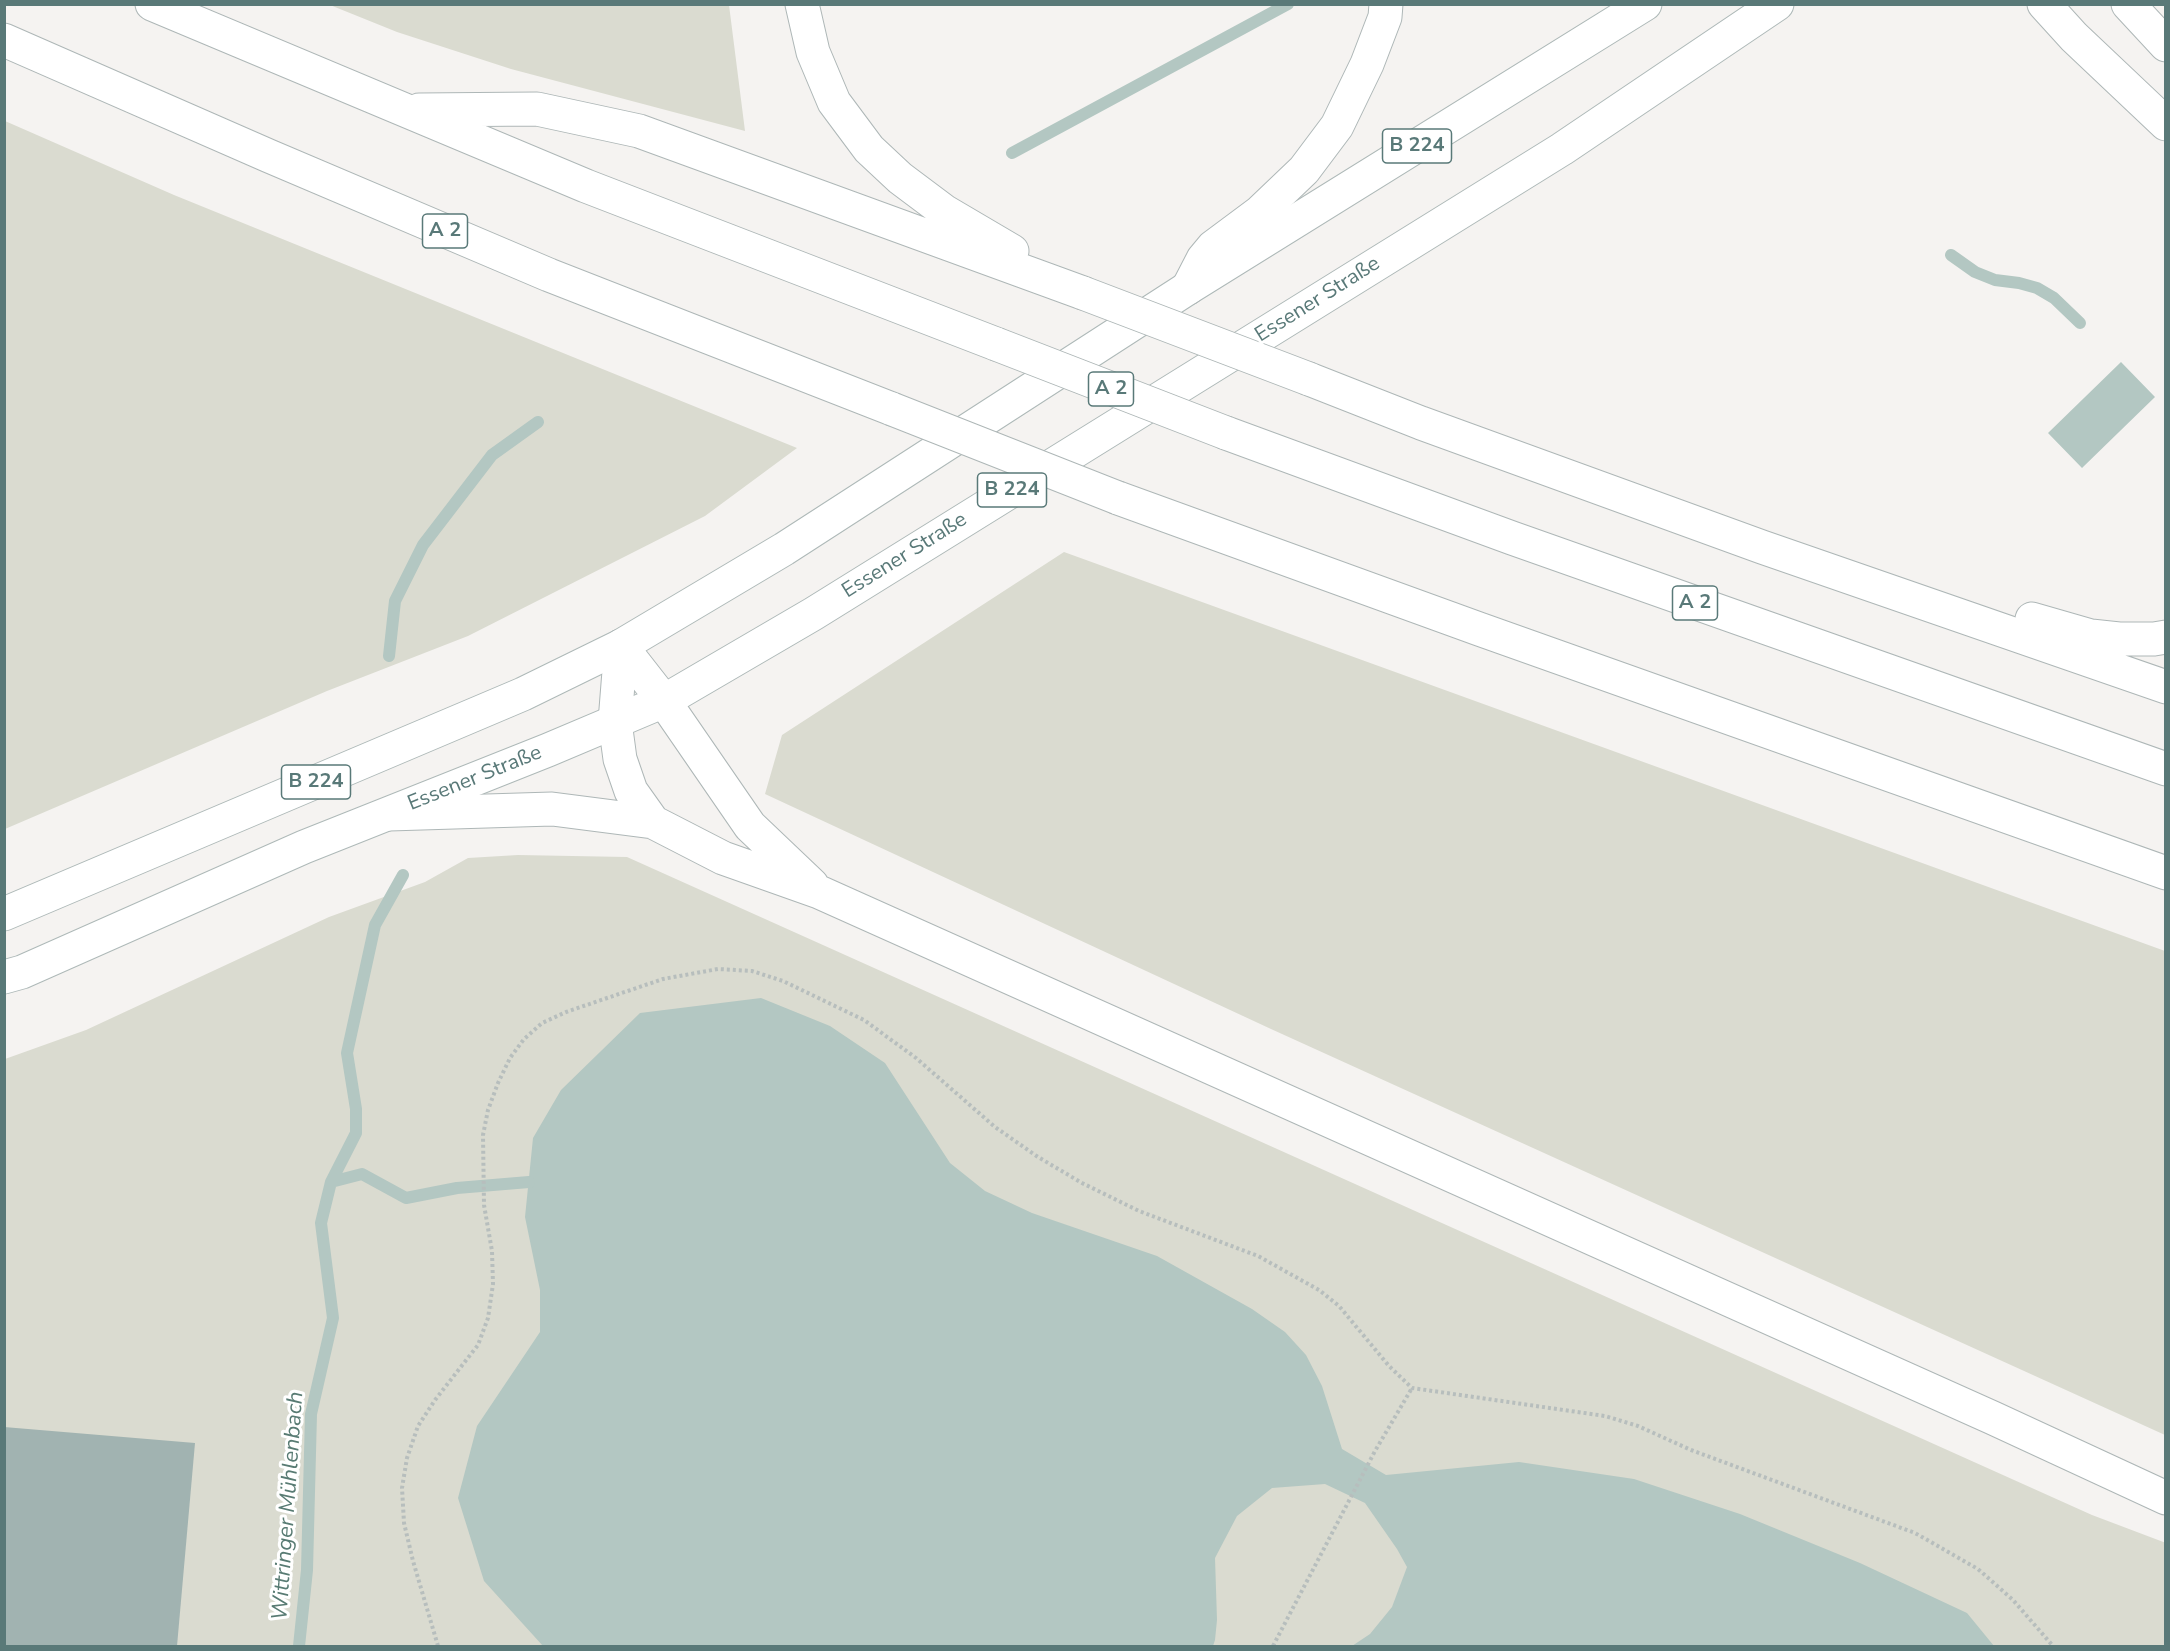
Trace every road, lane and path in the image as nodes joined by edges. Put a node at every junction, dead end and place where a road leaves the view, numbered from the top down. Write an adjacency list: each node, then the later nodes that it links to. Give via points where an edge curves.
1 (152, 4): 10 (main road, A 2)
2 (802, 4): 13 (main road, via 813,52 834,102 869,149 944,212)
3 (1386, 4): 12 (main road, via 1367,64 1337,126 1304,170 1260,212 1213,247)
4 (1645, 4): 12 (main road, B 224)
5 (1777, 4): 18 (main road, Essener Straße / B 224, via 1562,149 813,614)
6 (2044, 4): 11 (main road)
7 (2128, 4): 9 (main road)
8 (4, 39): 23 (main road, A 2, bridge, via 549,275 1118,498)
9 (2166, 45)
10 (405, 110): 13 (main road, via 537,110 639,131); 20 (main road, A 2, bridge, via 586,186 1226,433)
11 (2166, 124)
12 (1188, 288): 16 (main road, B 224, via 784,549)
13 (1083, 293): 14 (main road, bridge, via 1421,423)
14 (1762, 547): 15 (main road, via 1798,541 2002,611 2091,636); 17 (main road)
15 (2166, 637)
16 (621, 646): 18 (main road); 19 (main road); 25 (main road, B 224, via 523,694)
17 (2166, 687)
18 (664, 701): 19 (main road, Essener Straße / B 224); 24 (main road, via 750,826)
19 (615, 722): 21 (main road, Essener Straße / B 224); 22 (main road, via 620,759 631,791)
20 (2166, 769)
21 (388, 814): 22 (main road, via 552,809); 26 (main road, Essener Straße / B 224)
22 (653, 822): 24 (main road, via 723,858)
23 (2166, 873)
24 (819, 892): 28 (main road)
25 (4, 914)
26 (4, 977)
27 (1412, 1388): 29 (path, via 1339,1306 1319,1290 1258,1256 1139,1211 1082,1184 995,1127 916,1058 864,1020 820,997 752,971 718,969 663,979 542,1023 510,1058 488,1110 483,1171 493,1284 488,1318 478,1345 418,1426 406,1458 402,1488 404,1523); 30 (path); 31 (path, via 1605,1416 1915,1533 1978,1569 2013,1600)
28 (2166, 1498)
29 (438, 1647)
30 (1273, 1647)
31 (2053, 1647)

